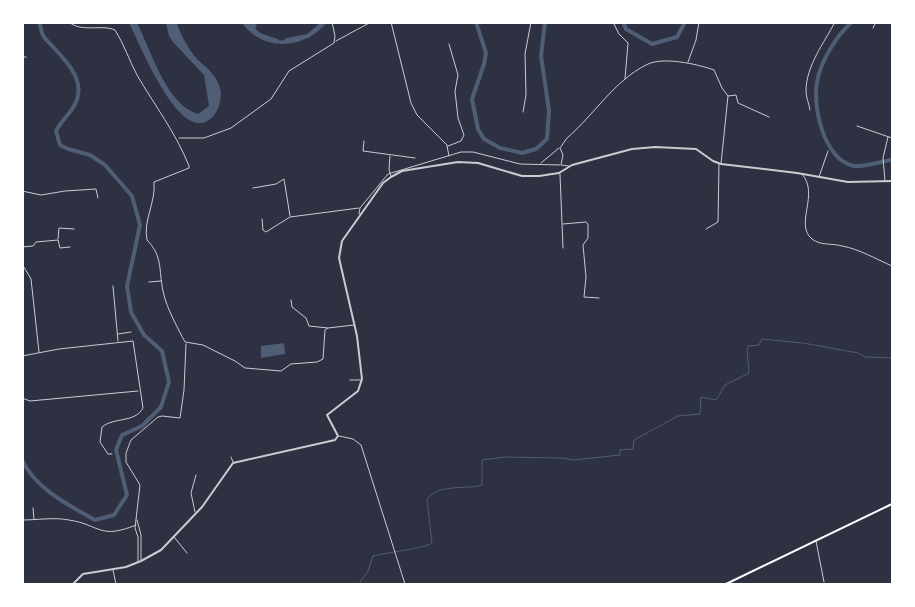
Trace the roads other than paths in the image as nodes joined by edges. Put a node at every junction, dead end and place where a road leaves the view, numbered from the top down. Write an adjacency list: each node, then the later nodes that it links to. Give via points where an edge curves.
1 (69, 22): 23 (street, via 71,25 115,30 137,75)
2 (332, 22): 11 (street)
3 (371, 22): 11 (street)
4 (391, 22): 26 (street, via 411,104)
5 (531, 22): 19 (street, via 524,54 526,95)
6 (613, 22): 16 (street, via 628,43)
7 (699, 22): 15 (street)
8 (835, 22): 18 (street, via 808,77 806,98)
9 (876, 22): 10 (street)
10 (873, 28)
11 (335, 41): 23 (street, via 289,71 271,98 230,128 204,138)
12 (449, 44): 26 (street, via 458,75 455,91 464,135 461,141)
13 (26, 56): 14 (street)
14 (22, 57)
15 (688, 62): 16 (street, via 648,63); 17 (street, via 715,71)
16 (625, 80): 27 (street)
17 (728, 96): 20 (street, via 736,95 738,103); 34 (street)
18 (810, 110)
19 (523, 112)
20 (769, 117)
21 (857, 126): 22 (street)
22 (888, 137): 24 (street); 44 (street, via 883,158)
23 (178, 138): 61 (street, via 189,168 154,182 155,192 146,226 147,240 158,256)
24 (892, 138)
25 (364, 141): 29 (street, via 362,151)
26 (446, 146): 30 (street)
27 (560, 148): 33 (street); 35 (street, via 563,155)
28 (828, 151): 42 (street)
29 (390, 156): 31 (street); 38 (street)
30 (449, 156): 32 (street); 33 (street, via 474,152 520,164)
31 (415, 158)
32 (438, 159): 36 (street); 38 (street)
33 (539, 164): 35 (street)
34 (720, 164): 37 (street, via 696,149 655,147); 40 (street); 54 (street, via 718,222)
35 (561, 165): 37 (street)
36 (439, 166): 39 (street, via 464,162 522,176); 41 (street, via 402,171)
37 (569, 166): 39 (street)
38 (390, 173): 41 (street); 48 (street)
39 (560, 173): 52 (street)
40 (802, 174): 42 (street); 60 (street, via 810,187 805,223 810,238 818,243 849,248)
41 (392, 177): 49 (street, via 383,183)
42 (819, 178): 44 (street)
43 (892, 181): 44 (street)
44 (885, 182)
45 (253, 188): 50 (street, via 276,184 284,179)
46 (22, 191): 47 (street, via 41,195 96,189)
47 (98, 198)
48 (360, 208): 49 (street); 50 (street)
49 (360, 215): 66 (street, via 344,236 340,258)
50 (290, 217): 51 (street, via 266,232)
51 (262, 219)
52 (563, 224): 58 (street); 64 (street, via 588,224 588,238 583,246 584,297)
53 (74, 229): 55 (street, via 59,228)
54 (706, 229)
55 (58, 240): 56 (street); 57 (street, via 59,248)
56 (22, 247)
57 (70, 247)
58 (563, 248)
59 (22, 264): 72 (street, via 31,279)
60 (892, 266)
61 (161, 281): 62 (street); 71 (street, via 167,305)
62 (149, 282)
63 (113, 286): 69 (street)
64 (599, 298)
65 (291, 300): 67 (street, via 292,307 306,318 308,325)
66 (354, 325): 67 (street); 74 (street)
67 (328, 328): 71 (street, via 325,330 323,359 291,364 282,371 245,368 203,345)
68 (131, 332): 69 (street)
69 (118, 334): 70 (street)
70 (118, 342): 72 (street); 76 (street, via 134,342 140,374)
71 (186, 343): 86 (street, via 180,418 158,417 132,440 126,453 126,462 140,485)
72 (39, 353): 73 (street)
73 (22, 356)
74 (362, 379): 75 (street); 78 (street, via 358,391 328,415)
75 (350, 380)
76 (139, 390): 77 (street, via 30,401); 79 (street, via 141,411 130,418 107,423 101,429 100,442 108,454)
77 (22, 398)
78 (338, 436): 81 (street, via 335,440); 98 (street, via 353,439 361,445)
79 (112, 454)
80 (231, 457): 81 (street)
81 (233, 463): 85 (street)
82 (196, 475): 85 (street, via 191,493)
83 (892, 504): 91 (main road)
84 (33, 508): 88 (street)
85 (195, 512): 90 (street)
86 (136, 517): 89 (street); 93 (street, via 141,535)
87 (22, 520): 88 (street)
88 (34, 520): 89 (street, via 72,520 113,533)
89 (136, 525): 93 (street)
90 (174, 537): 92 (street); 93 (street, via 161,550)
91 (816, 540): 95 (street); 99 (main road)
92 (187, 553)
93 (140, 562): 94 (street)
94 (113, 569): 96 (street, via 83,574); 97 (street)
95 (824, 582)
96 (73, 584)
97 (116, 584)
98 (405, 584)
99 (726, 584)

